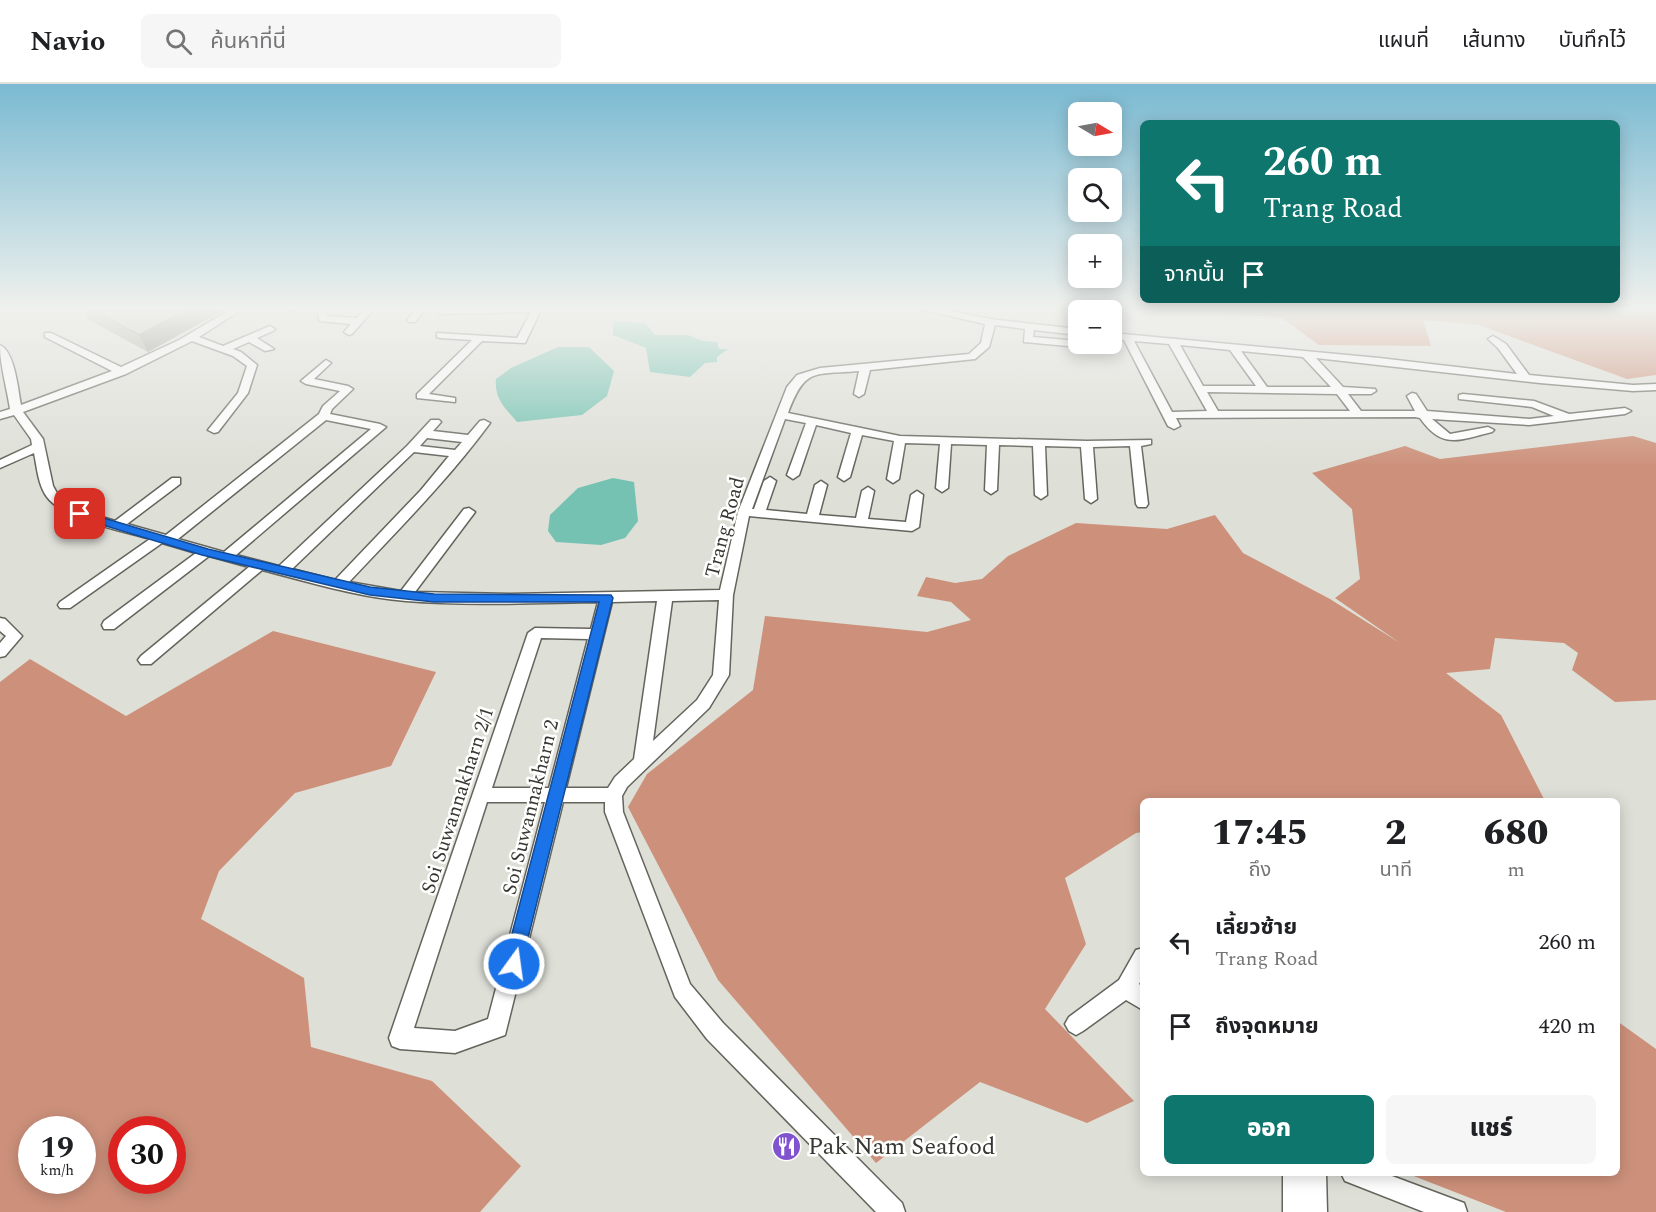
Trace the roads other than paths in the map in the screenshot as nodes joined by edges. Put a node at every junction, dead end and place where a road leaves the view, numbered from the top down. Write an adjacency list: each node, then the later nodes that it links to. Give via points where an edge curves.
1 (99, 361): 15 (street)
2 (150, 361): 15 (street)
3 (246, 361): 40 (street, via 252,365 241,400)
4 (457, 361): 24 (street, via 421,396)
5 (932, 361): 13 (street, Trang Road)
6 (1139, 361): 30 (street)
7 (1184, 361): 19 (street)
8 (1243, 361): 20 (street)
9 (1312, 361): 18 (street)
10 (1360, 361): 16 (street)
11 (1513, 361): 16 (street)
12 (326, 363): 33 (street, via 306,381 348,389 327,408)
13 (865, 367): 22 (street); 29 (street, Trang Road, via 801,377 792,387)
14 (5, 372): 25 (street)
15 (122, 372): 25 (street)
16 (1525, 378): 17 (street)
17 (1656, 387)
18 (1339, 388): 20 (street); 21 (street); 28 (street)
19 (1201, 389): 20 (street); 27 (street)
20 (1264, 390)
21 (1371, 390)
22 (859, 394)
23 (1412, 396): 31 (street)
24 (451, 400)
25 (16, 410): 32 (street); 48 (street, Trang Road)
26 (1625, 411): 34 (street)
27 (1214, 414): 28 (street); 30 (street)
28 (1358, 414): 31 (street)
29 (781, 415): 36 (street); 68 (street, Trang Road)
30 (1168, 415): 39 (street)
31 (1423, 415): 35 (street); 35 (street, via 1432,427 1449,438 1488,430)
32 (0, 416)
33 (324, 416): 73 (street); 75 (street, via 380,427)
34 (1568, 417): 35 (street, via 1529,422); 35 (street, via 1534,404 1463,398)
35 (1477, 419)
36 (812, 421): 41 (street); 54 (street)
37 (435, 422): 42 (street)
38 (484, 423): 43 (street)
39 (1174, 426)
40 (214, 430)
41 (858, 430): 44 (street); 55 (street)
42 (424, 434): 43 (street); 50 (street)
43 (471, 439): 52 (street)
44 (900, 439): 45 (street); 56 (street)
45 (946, 439): 46 (street); 60 (street)
46 (993, 440): 47 (street); 61 (street)
47 (1039, 442): 49 (street); 64 (street)
48 (38, 443): 51 (street); 53 (street); 72 (street, Trang Road, via 53,497 80,514)
49 (1087, 444): 65 (street); 66 (street, via 1141,442)
50 (411, 448): 52 (street); 77 (street)
51 (0, 453)
52 (458, 454): 78 (street)
53 (0, 464)
54 (793, 475)
55 (844, 477)
56 (893, 479)
57 (176, 481): 72 (street)
58 (770, 481): 69 (street)
59 (821, 485): 70 (street)
60 (942, 488)
61 (991, 490)
62 (868, 491): 71 (street)
63 (916, 495): 71 (street, via 912,527)
64 (1041, 495)
65 (1091, 499)
66 (1143, 504)
67 (469, 512): 79 (street)
68 (744, 512): 69 (street); 80 (street, Trang Road)
69 (759, 513): 70 (street)
70 (812, 518): 71 (street)
71 (861, 523)
72 (117, 526): 73 (street, Trang Road)
73 (163, 540): 74 (street, Trang Road); 83 (street)
74 (206, 552): 75 (street, Trang Road); 85 (street)
75 (226, 557): 76 (street, Trang Road)
76 (259, 566): 77 (street, Trang Road); 88 (street)
77 (282, 571): 78 (street, Trang Road)
78 (338, 585): 79 (street, Trang Road)
79 (404, 596): 82 (street, Trang Road)
80 (726, 596): 81 (street, Trang Road); 89 (street, via 717,685 693,715)
81 (666, 597): 82 (street, Trang Road); 89 (street)
82 (606, 598): 86 (street, Soi Suwannakharn 2)
83 (65, 605)
84 (0, 623): 87 (street, via 15,636)
85 (110, 625)
86 (597, 634): 90 (street, Soi Suwannakharn 2/1, via 535,633); 91 (street, Soi Suwannakharn 2)
87 (0, 652)
88 (146, 660)
89 (642, 761): 92 (street)
90 (483, 795): 91 (street); 97 (street, Soi Suwannakharn 2/1)
91 (557, 795): 92 (street); 97 (street, Soi Suwannakharn 2, via 497,1027 455,1042)
92 (613, 795): 101 (street, via 614,812 682,990 715,1031)
93 (1140, 962): 94 (street)
94 (1126, 987): 95 (street); 96 (street)
95 (1140, 998)
96 (1076, 1024)
97 (400, 1038)
98 (1295, 1176): 102 (street)
99 (1314, 1176): 103 (street)
100 (1361, 1176): 104 (street)
101 (893, 1212)
102 (1295, 1212)
103 (1315, 1212)
104 (1455, 1212)

